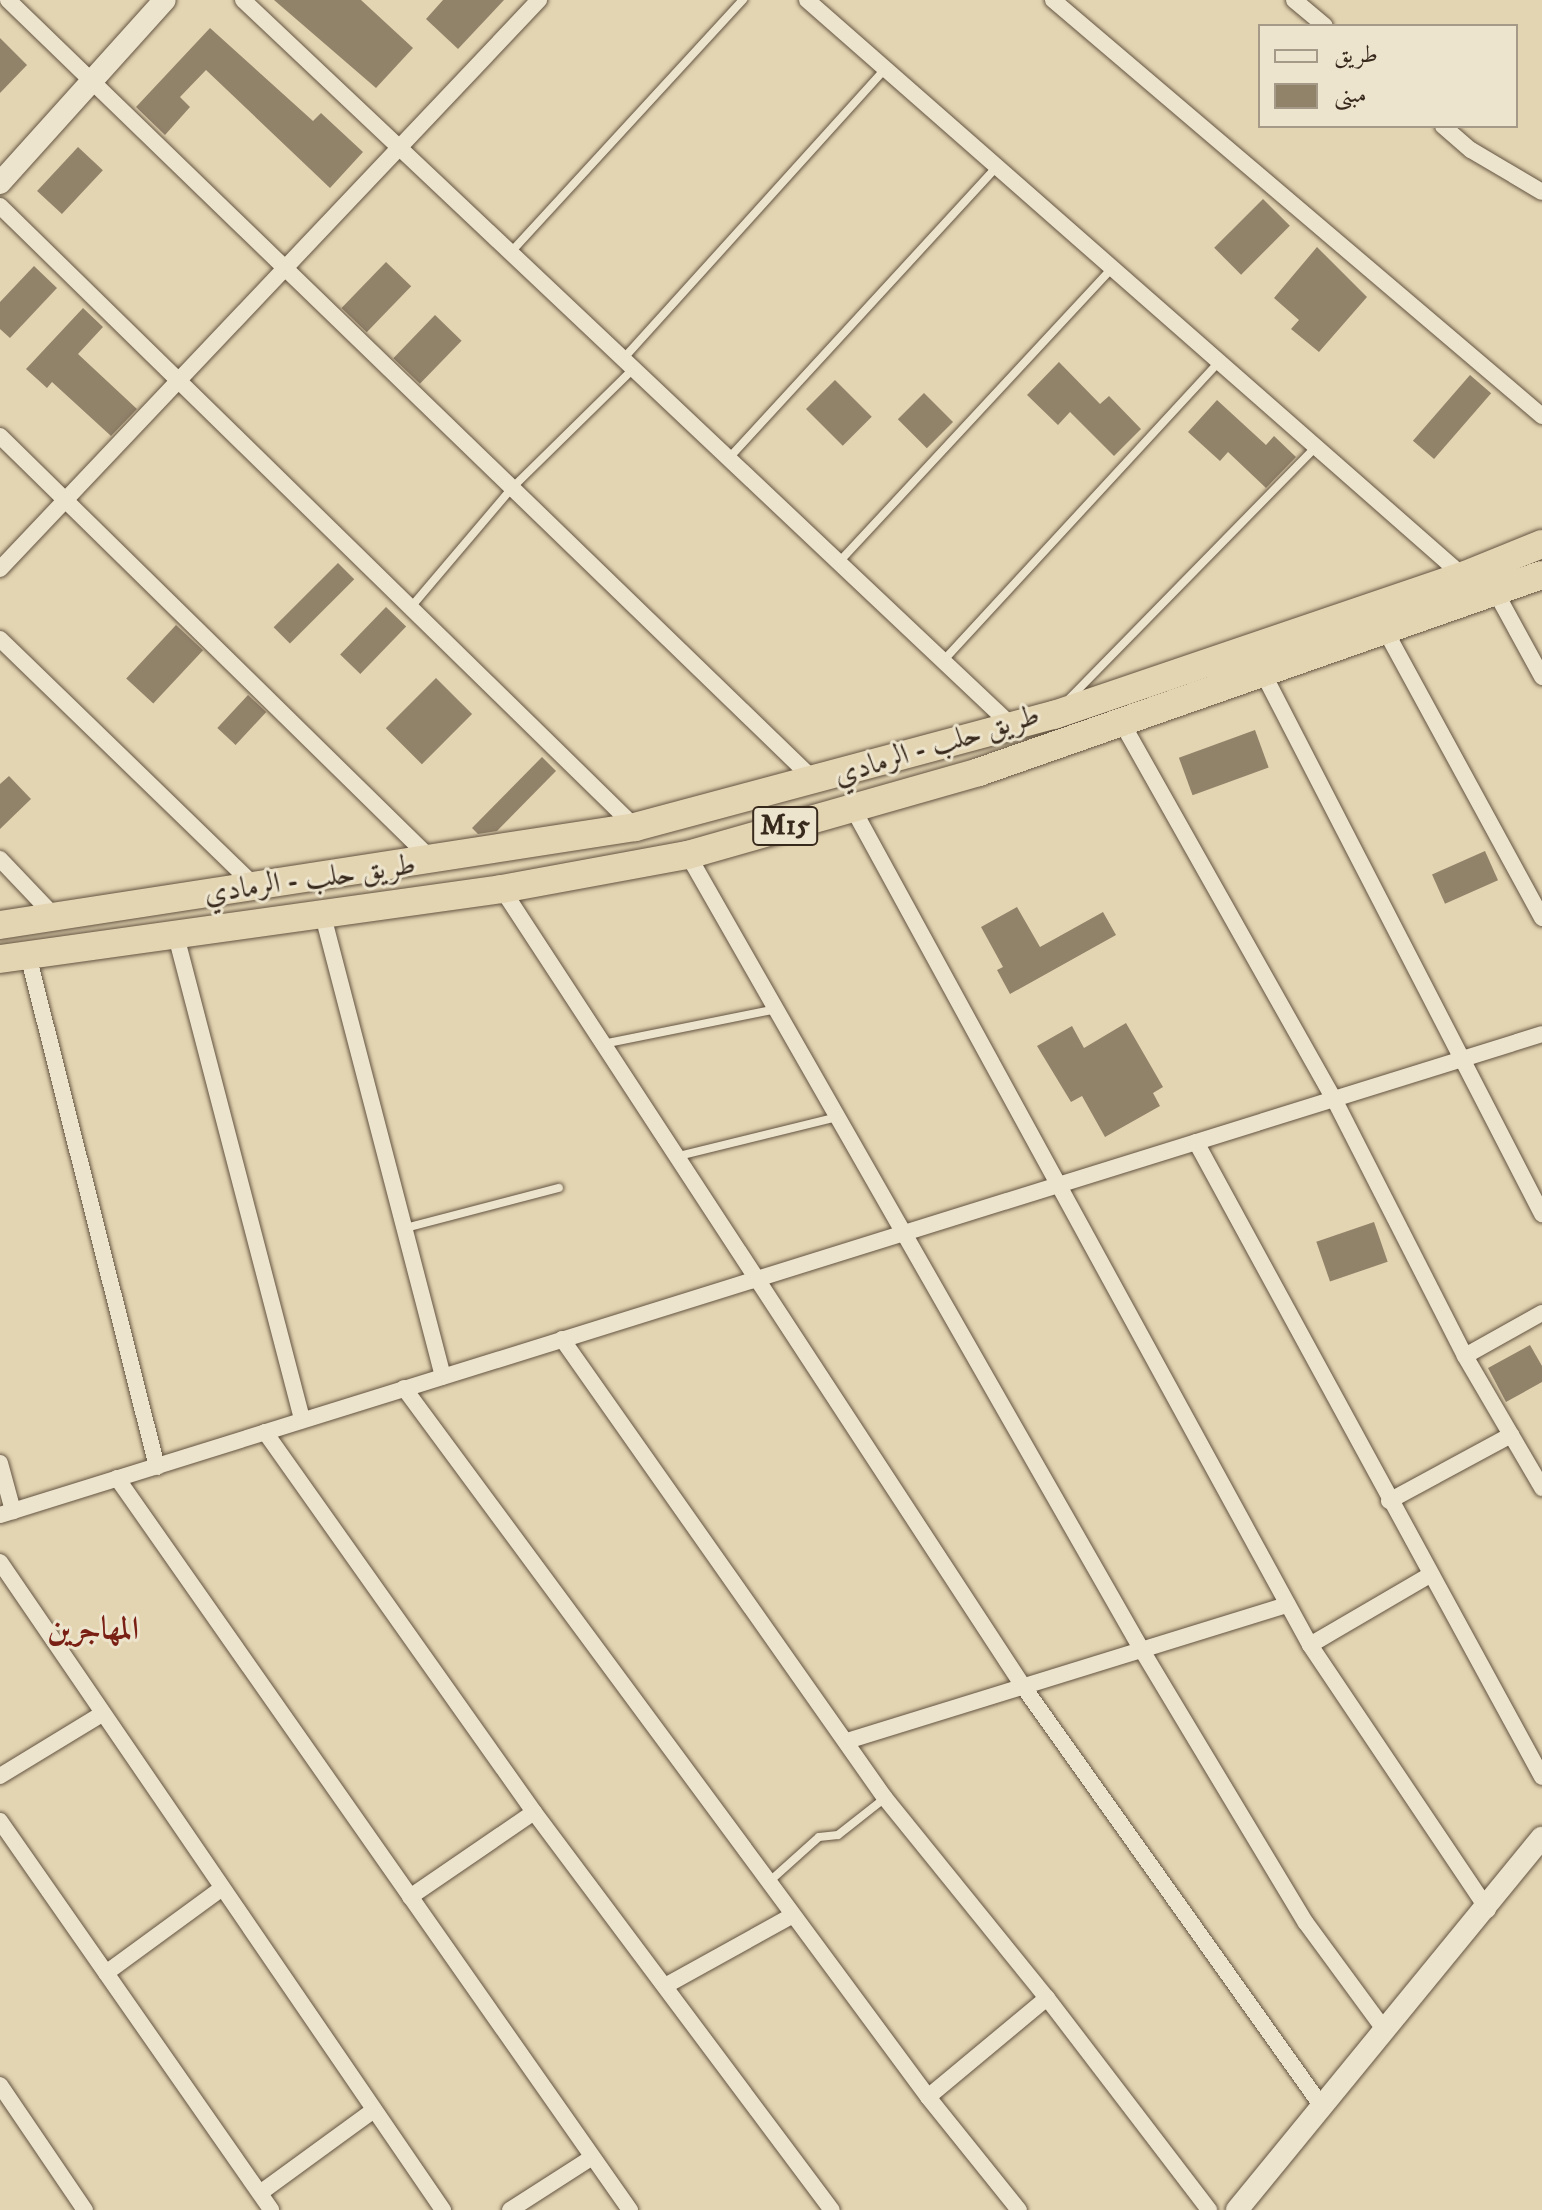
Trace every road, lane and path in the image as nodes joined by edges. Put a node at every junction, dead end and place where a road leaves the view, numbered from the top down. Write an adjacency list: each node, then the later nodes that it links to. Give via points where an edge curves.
1 (8, 0): 11 (street)
2 (165, 0): 11 (street)
3 (243, 0): 13 (street)
4 (539, 0): 13 (street)
5 (743, 0): 18 (lane)
6 (807, 0): 10 (street)
7 (1053, 0): 24 (street)
8 (1294, 0): 9 (street)
9 (1323, 24)
10 (885, 69): 14 (street); 22 (lane)
11 (91, 80): 15 (street); 19 (street)
12 (1445, 128): 16 (street, via 1471,150)
13 (399, 147): 18 (street); 19 (street)
14 (997, 167): 20 (street); 27 (lane)
15 (0, 183)
16 (1542, 192)
17 (0, 206): 23 (street)
18 (511, 253): 22 (street)
19 (285, 268): 23 (street); 28 (street)
20 (1112, 268): 21 (street); 31 (lane)
21 (1219, 362): 26 (street); 39 (lane)
22 (628, 364): 27 (street); 28 (lane)
23 (178, 381): 29 (street); 36 (street)
24 (1542, 416)
25 (0, 436): 29 (street)
26 (1316, 447): 34 (street); 42 (lane, via 1129,632)
27 (729, 458): 31 (street)
28 (512, 488): 36 (lane); 45 (street)
29 (65, 500): 32 (street); 50 (street)
30 (1542, 544): 34 (highway, طريق حلب - الرمادي / M15)
31 (839, 562): 39 (street)
32 (0, 569)
33 (1542, 575): 35 (highway, طريق حلب - الرمادي / M15)
34 (1463, 576): 42 (highway, طريق حلب - الرمادي / M15)
35 (1495, 591): 37 (highway, طريق حلب - الرمادي / M15); 41 (street)
36 (411, 608): 47 (street)
37 (1385, 630): 40 (highway, طريق حلب - الرمادي / M15); 55 (street)
38 (0, 639): 51 (street)
39 (943, 661): 44 (street)
40 (1263, 673): 43 (highway, طريق حلب - الرمادي / M15); 62 (street)
41 (1542, 677)
42 (1054, 715): 44 (highway, طريق حلب - الرمادي / M15)
43 (1122, 723): 46 (highway, طريق حلب - الرمادي / M15, via 979,772); 63 (street)
44 (1010, 724): 45 (highway, طريق حلب - الرمادي / M15)
45 (814, 780): 47 (highway, طريق حلب - الرمادي / M15)
46 (852, 807): 48 (highway, طريق حلب - الرمادي / M15); 67 (street)
47 (635, 827): 50 (highway, طريق حلب - الرمادي / M15)
48 (688, 855): 52 (highway, طريق حلب - الرمادي / M15); 59 (street)
49 (0, 859): 54 (street)
50 (432, 860): 51 (highway, طريق حلب - الرمادي / M15)
51 (257, 888): 54 (highway, طريق حلب - الرمادي / M15)
52 (502, 889): 53 (highway, طريق حلب - الرمادي / M15); 61 (street)
53 (322, 912): 57 (highway, طريق حلب - الرمادي / M15); 70 (street)
54 (54, 916): 56 (highway, طريق حلب - الرمادي / M15)
55 (1542, 918)
56 (0, 925)
57 (175, 932): 58 (highway, طريق حلب - الرمادي / M15); 78 (street)
58 (14, 957): 82 (street)
59 (777, 1009): 61 (lane); 64 (street)
60 (1542, 1034): 62 (street)
61 (602, 1044): 66 (street)
62 (1459, 1059): 63 (street); 69 (street)
63 (1334, 1099): 65 (street); 75 (street)
64 (838, 1117): 66 (lane); 71 (street)
65 (1196, 1142): 67 (street); 85 (street)
66 (674, 1157): 72 (street)
67 (1060, 1183): 71 (street); 89 (street)
68 (559, 1188): 70 (lane)
69 (1542, 1214)
70 (404, 1228): 76 (street)
71 (906, 1232): 72 (street); 91 (street)
72 (755, 1279): 74 (street); 92 (street)
73 (1542, 1313): 75 (street)
74 (562, 1339): 76 (street); 94 (street)
75 (1465, 1356): 80 (street)
76 (443, 1376): 77 (street)
77 (404, 1388): 78 (street); 101 (street)
78 (302, 1419): 79 (street)
79 (265, 1432): 82 (street); 98 (street)
80 (1511, 1435): 84 (street); 85 (street)
81 (0, 1463): 86 (street)
82 (157, 1467): 83 (street)
83 (117, 1478): 86 (street); 103 (street)
84 (1542, 1488)
85 (1389, 1501): 88 (street)
86 (6, 1513)
87 (0, 1562): 93 (street)
88 (1430, 1575): 90 (street); 96 (street)
89 (1287, 1605): 90 (street); 91 (street)
90 (1310, 1645): 104 (street)
91 (1143, 1652): 92 (street); 109 (street, via 1306,1923)
92 (1025, 1689): 94 (street); 112 (street)
93 (102, 1714): 95 (street); 102 (street)
94 (847, 1741): 97 (street)
95 (0, 1776)
96 (1542, 1777)
97 (885, 1798): 101 (lane, via 838,1835 819,1837); 108 (street)
98 (534, 1812): 103 (street); 107 (street)
99 (0, 1821): 106 (street)
100 (1542, 1838): 104 (street)
101 (771, 1880): 105 (street)
102 (222, 1888): 106 (street); 113 (street)
103 (410, 1897): 114 (street)
104 (1488, 1910): 109 (street)
105 (793, 1915): 107 (street); 111 (street)
106 (106, 1973): 115 (street)
107 (665, 1986): 121 (street)
108 (1047, 1998): 111 (street); 123 (street)
109 (1386, 2032): 112 (street)
110 (0, 2085): 116 (street)
111 (928, 2097): 122 (street)
112 (1321, 2105): 124 (street)
113 (374, 2110): 115 (street); 118 (street)
114 (591, 2158): 119 (street); 120 (street)
115 (260, 2193): 117 (street)
116 (85, 2210)
117 (271, 2210)
118 (443, 2210)
119 (510, 2210)
120 (630, 2210)
121 (832, 2210)
122 (1019, 2210)
123 (1209, 2210)
124 (1237, 2210)

